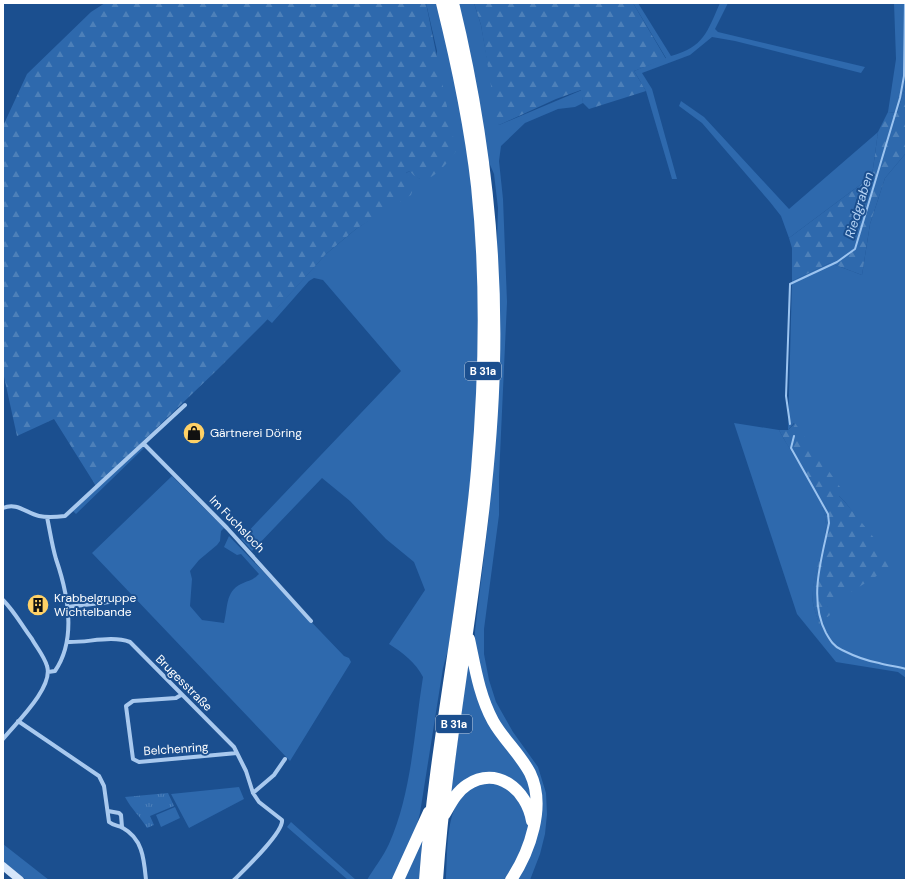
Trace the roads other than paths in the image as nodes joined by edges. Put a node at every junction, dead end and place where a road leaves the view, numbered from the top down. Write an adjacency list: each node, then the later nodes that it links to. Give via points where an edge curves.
1 (442, 3): 20 (highway, B 31a, via 465,107 477,186 482,248 484,336 477,472)
2 (453, 3): 11 (highway, B 31a, via 470,78 486,176 494,296 494,364 488,452)
3 (185, 405): 4 (street)
4 (144, 444): 6 (street, via 74,510 65,516); 10 (street, Im Fuchsloch, via 228,528)
5 (3, 508): 6 (street, via 17,506)
6 (47, 518): 9 (street)
7 (3, 600): 13 (street, via 12,609 45,660)
8 (109, 602): 9 (street)
9 (67, 607): 12 (street)
10 (312, 621)
11 (467, 630): 22 (highway, B 31a); 24 (highway, via 482,697 501,735 532,778 537,806)
12 (67, 642): 13 (street, via 60,663 54,671); 14 (street, Brugesstraße, via 122,639 130,642)
13 (48, 672): 15 (street, via 45,686)
14 (181, 695): 17 (street, Brugesstraße, via 234,747); 17 (street, Belchenring, via 176,698 133,702 126,706 133,759 139,762)
15 (18, 721): 16 (street); 21 (street, via 99,776 104,786)
16 (3, 739)
17 (237, 753): 19 (street, Brugesstraße)
18 (286, 759): 19 (street, via 274,775)
19 (253, 794): 28 (street, Brugesstraße, via 282,820 281,828)
20 (432, 805): 29 (highway); 30 (highway, B 31a)
21 (108, 811): 23 (street, via 109,822); 23 (street, via 121,815)
22 (442, 818): 24 (highway, via 466,786 484,779 496,779 509,783 524,797); 31 (highway, B 31a)
23 (122, 827): 27 (street, via 140,847 145,861)
24 (533, 827): 32 (highway, via 523,858)
25 (3, 866): 26 (street)
26 (20, 880)
27 (146, 880)
28 (234, 880)
29 (398, 880)
30 (425, 880)
31 (437, 880)
32 (511, 880)

